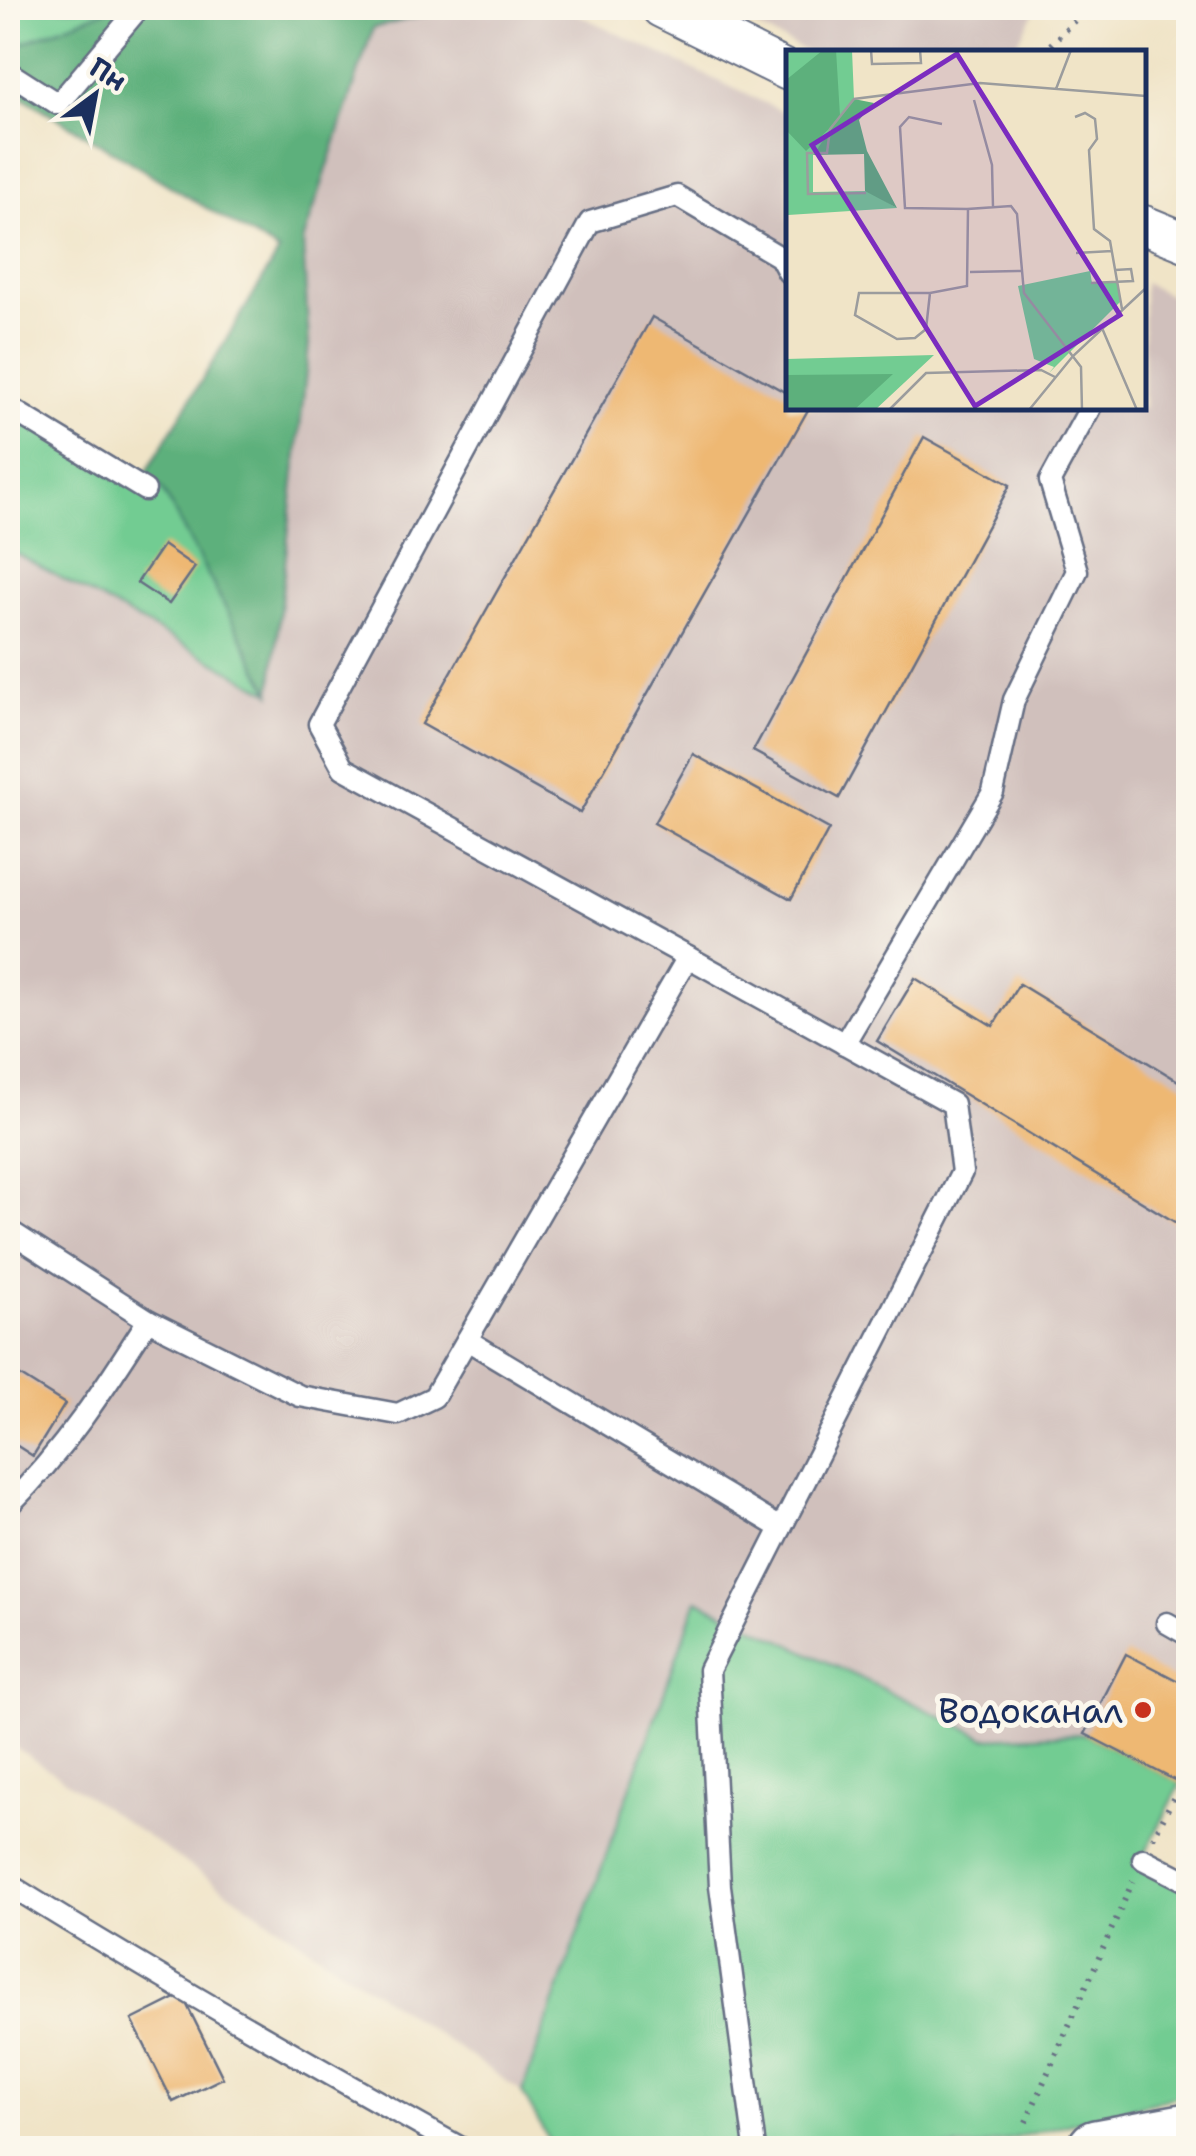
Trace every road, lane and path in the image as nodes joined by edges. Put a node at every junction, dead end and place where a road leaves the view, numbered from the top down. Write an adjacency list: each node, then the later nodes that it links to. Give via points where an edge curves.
1 (139, 8): 6 (lane, via 58,104)
2 (661, 8): 5 (street)
3 (1087, 8): 4 (path)
4 (1044, 50)
5 (786, 70)
6 (8, 72)
7 (1146, 226): 8 (street)
8 (1188, 242)
9 (786, 268): 13 (lane, via 780,258 677,196 590,222 319,724 344,768)
10 (8, 407): 12 (lane)
11 (1089, 410): 14 (lane, via 1050,481 1077,570 1014,700 993,792)
12 (145, 490)
13 (688, 958): 14 (lane); 17 (lane)
14 (844, 1044): 19 (lane, via 953,1104 962,1172)
15 (8, 1230): 16 (lane)
16 (148, 1320): 17 (lane, via 300,1396 398,1414 434,1397); 18 (lane, via 96,1402)
17 (467, 1340): 19 (lane)
18 (8, 1506)
19 (781, 1528): 29 (lane, via 709,1670 720,1886)
20 (1168, 1623): 21 (lane)
21 (1188, 1635)
22 (1181, 1784): 23 (path)
23 (1143, 1859): 24 (lane); 26 (path)
24 (1188, 1882)
25 (8, 1884): 28 (lane)
26 (1026, 2122)
27 (1188, 2131): 30 (main road)
28 (461, 2148)
29 (755, 2148)
30 (1096, 2148)

